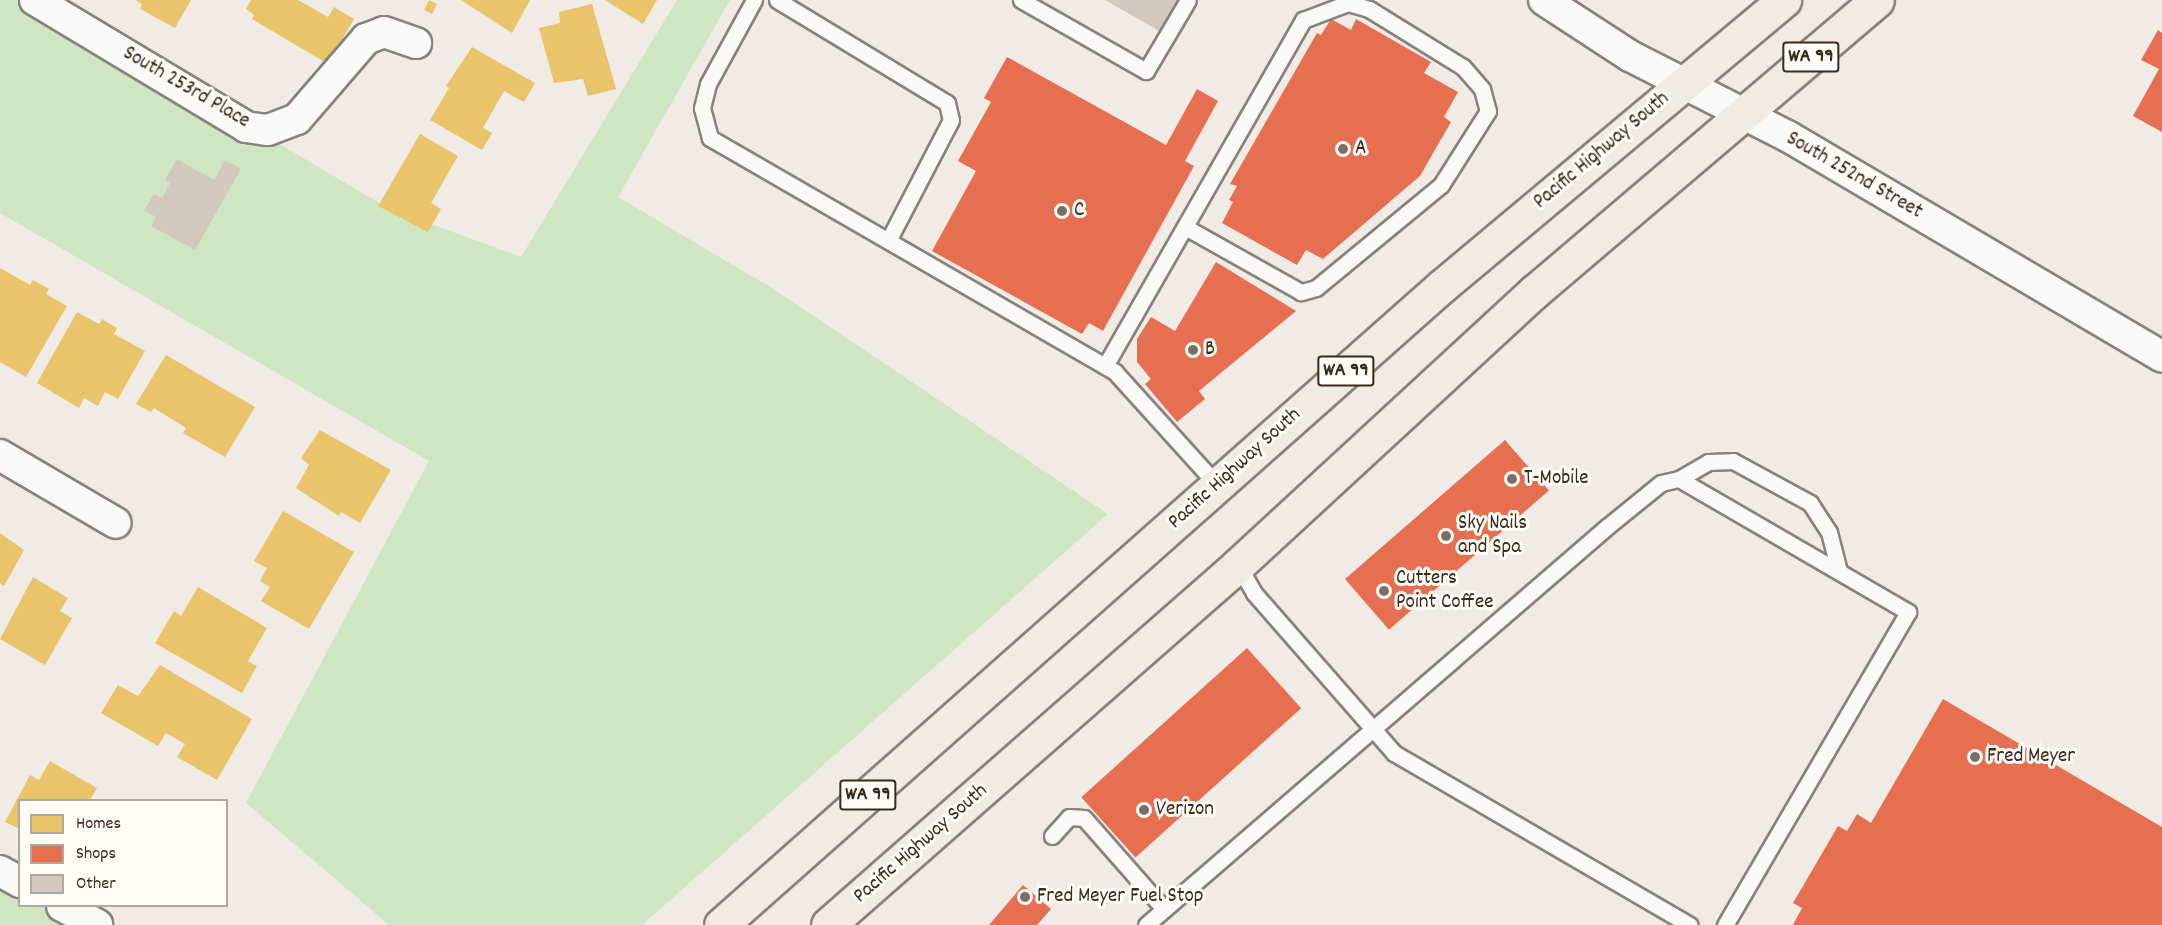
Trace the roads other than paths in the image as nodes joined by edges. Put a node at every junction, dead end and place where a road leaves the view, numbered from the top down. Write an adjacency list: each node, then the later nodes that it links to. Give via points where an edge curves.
1 (35, 0): 9 (street, South 253rd Place, via 246,127 268,130 297,118 366,39 384,32)
2 (754, 0): 13 (lane, via 708,84 702,108 710,138)
3 (777, 0): 13 (lane, via 947,103 951,120)
4 (1020, 0): 5 (lane, via 1146,71)
5 (1188, 0)
6 (1544, 0): 10 (street, South 252nd Street, via 1630,56)
7 (1784, 0): 10 (main road, Pacific Highway South / WA 99)
8 (1877, 0): 11 (main road, Pacific Highway South / WA 99)
9 (416, 43)
10 (1684, 83): 11 (street, South 252nd Street); 18 (main road, Pacific Highway South / WA 99, via 1442,286)
11 (1744, 114): 14 (street, South 252nd Street); 20 (main road, Pacific Highway South / WA 99, via 1534,292)
12 (1185, 227): 12 (lane, via 1303,20 1322,10 1347,3 1369,9 1463,67 1482,89 1488,111 1441,185 1316,288 1301,292); 15 (lane)
13 (888, 241): 15 (lane)
14 (2162, 357)
15 (1105, 366): 18 (lane, via 1115,372)
16 (0, 455): 19 (street)
17 (1679, 479): 21 (lane); 21 (lane, via 1708,462 1733,461 1810,503 1829,532); 22 (lane, via 1661,483)
18 (1217, 485): 29 (main road, Pacific Highway South / WA 99)
19 (116, 523)
20 (1238, 566): 22 (lane, via 1254,593); 30 (main road, Pacific Highway South / WA 99)
21 (1839, 571): 33 (lane, via 1908,612)
22 (1371, 727): 27 (lane); 32 (lane, via 1394,753)
23 (1052, 836): 27 (lane, via 1069,817 1084,818)
24 (0, 871): 25 (street)
25 (18, 881)
26 (64, 907): 28 (street)
27 (1164, 909): 31 (lane)
28 (97, 925)
29 (721, 925)
30 (828, 925)
31 (1146, 925)
32 (1690, 925)
33 (1725, 925)

